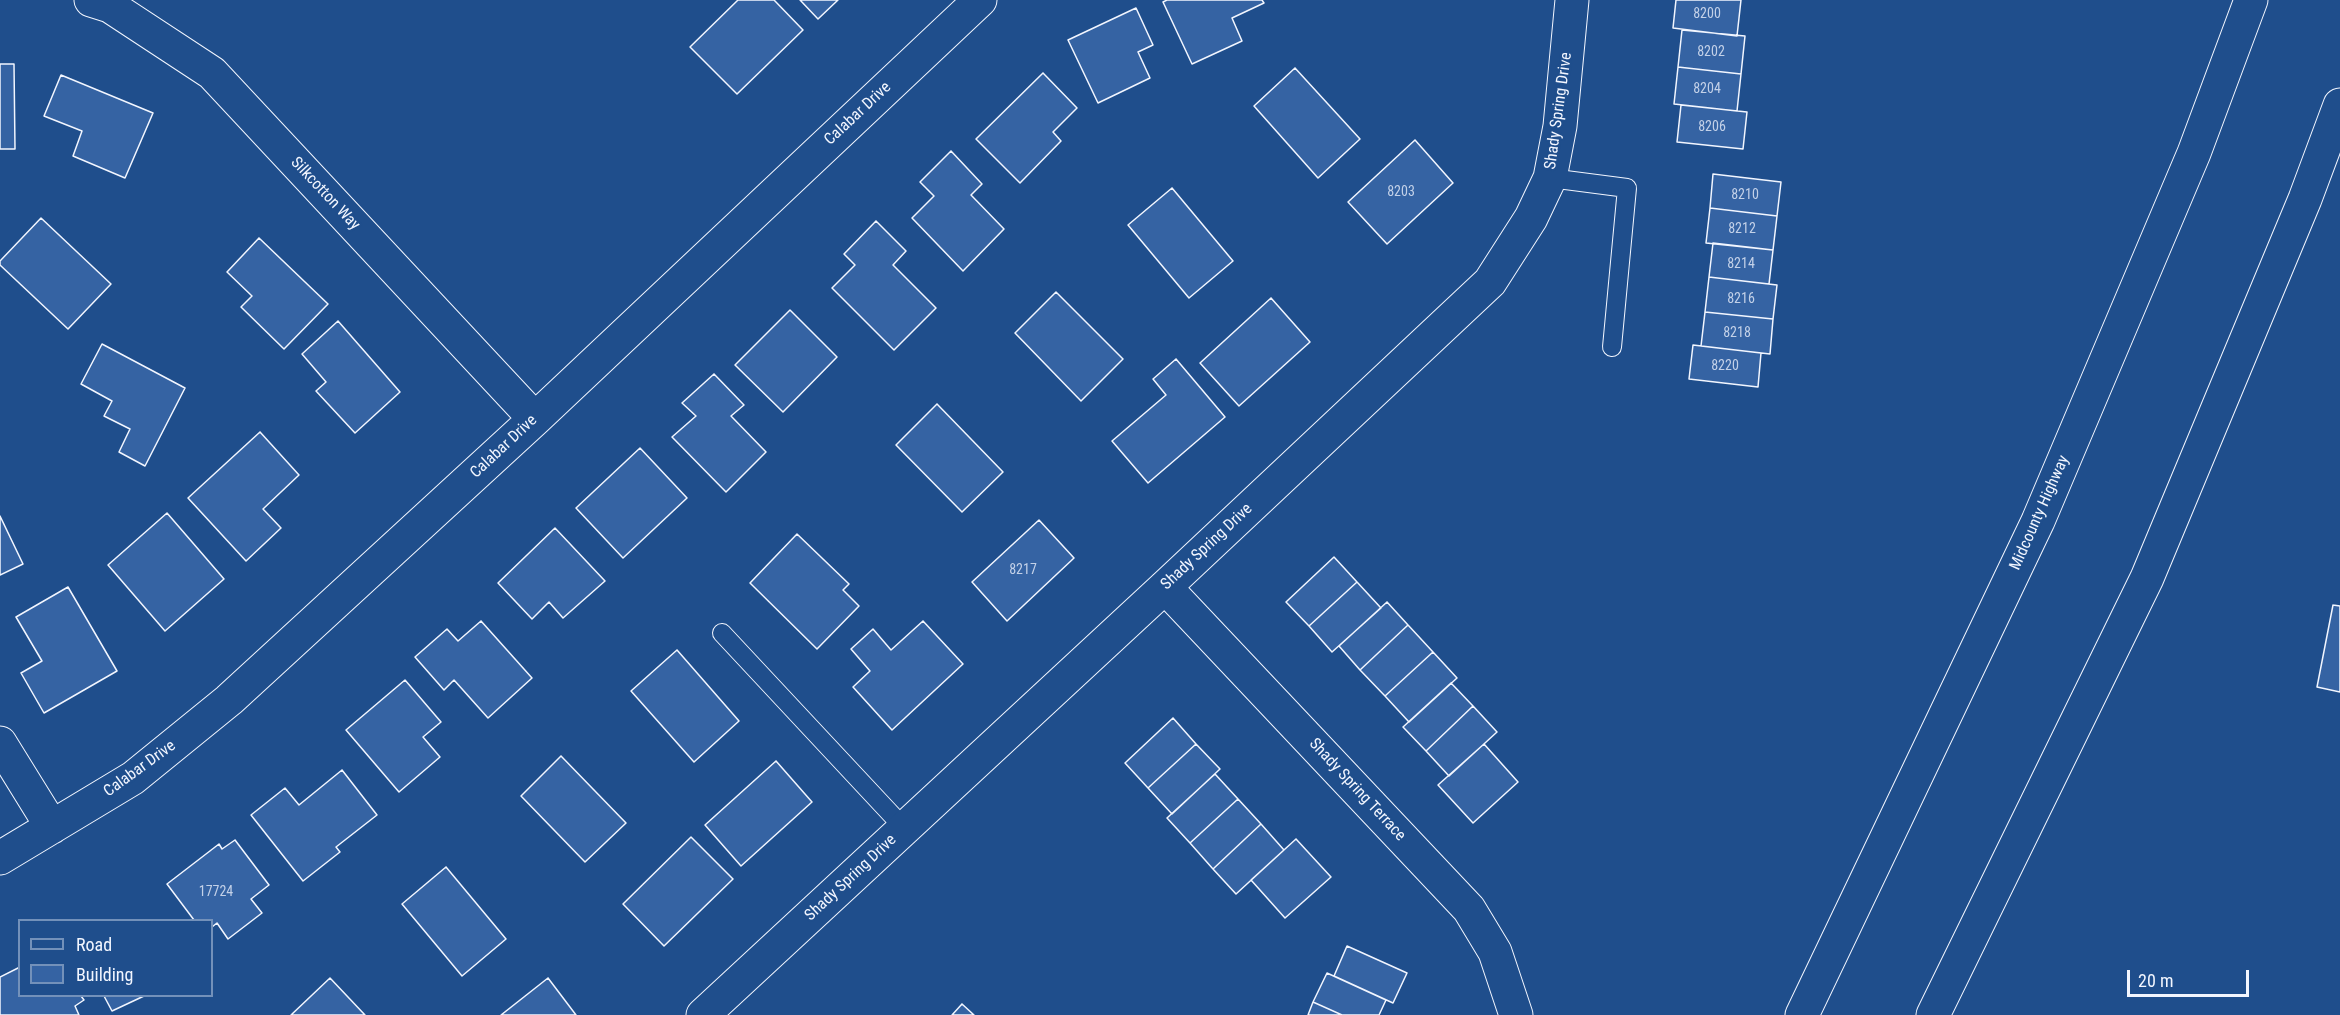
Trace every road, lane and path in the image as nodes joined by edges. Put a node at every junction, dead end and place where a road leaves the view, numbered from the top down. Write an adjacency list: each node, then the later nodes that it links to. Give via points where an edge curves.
1 (91, 0): 8 (street, Silkcotton Way, via 110,6 212,73)
2 (980, 0): 8 (street, Calabar Drive)
3 (1572, 0): 6 (street, Shady Spring Drive, via 1560,126)
4 (2251, 0): 17 (street, Midcounty Highway, via 2194,153 2038,520)
5 (2340, 105): 18 (street, via 2305,199 2147,578)
6 (1550, 177): 7 (lane, via 1627,188); 9 (street, Shady Spring Drive, via 1531,218 1490,282)
7 (1612, 347)
8 (536, 419): 12 (street, Calabar Drive, via 230,700 132,778)
9 (1166, 587): 13 (street, Shady Spring Drive); 16 (street, Shady Spring Terrace, via 1469,909 1494,952)
10 (722, 633): 13 (lane)
11 (0, 743): 12 (street)
12 (52, 827): 14 (street, Calabar Drive)
13 (905, 829): 15 (street, Shady Spring Drive)
14 (0, 858)
15 (704, 1015)
16 (1516, 1015)
17 (1802, 1015)
18 (1932, 1015)

